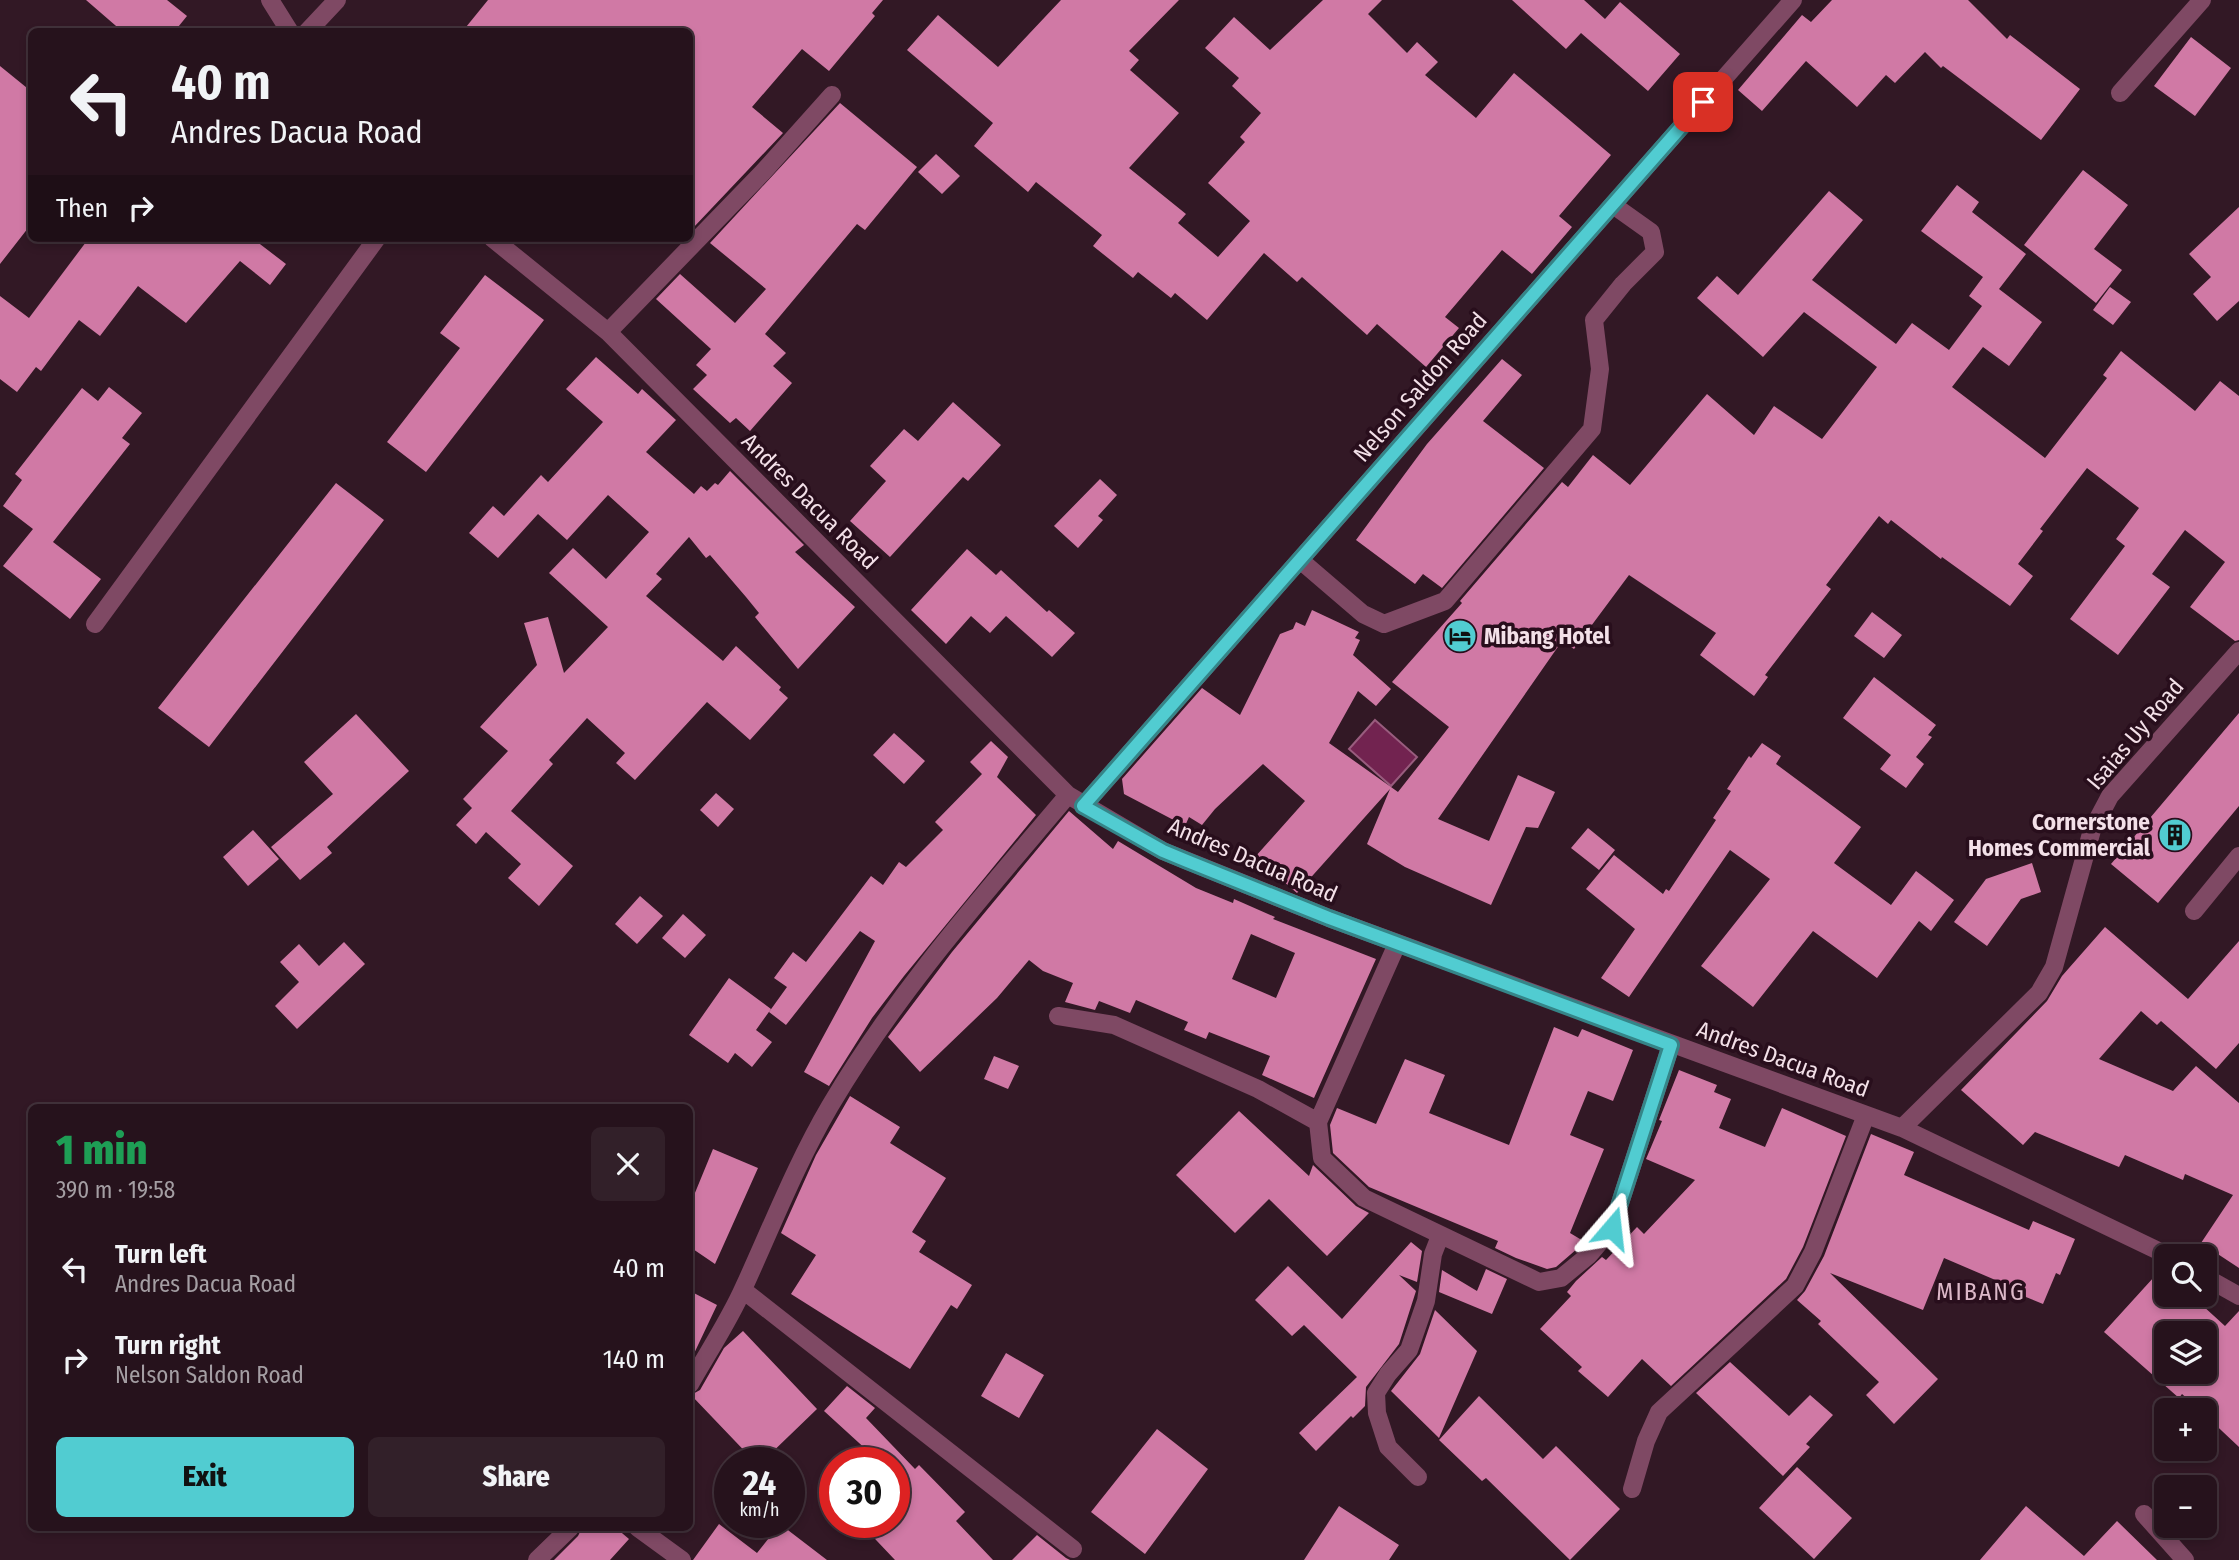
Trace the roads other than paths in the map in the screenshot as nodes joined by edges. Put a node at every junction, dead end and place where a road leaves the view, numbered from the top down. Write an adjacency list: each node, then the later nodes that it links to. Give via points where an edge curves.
1 (270, 0): 5 (street)
2 (337, 0): 6 (street)
3 (1793, 0): 9 (street, Nelson Saldon Road)
4 (2202, 0): 7 (street)
5 (288, 28)
6 (311, 28)
7 (2120, 93)
8 (832, 95): 12 (street)
9 (1613, 205): 13 (street, Nelson Saldon Road); 13 (street, via 1651,232 1655,252 1594,320 1600,369 1592,429 1468,575 1445,601 1384,624 1363,614)
10 (374, 242): 14 (street)
11 (497, 242): 12 (street, Andres Dacua Road)
12 (608, 332): 16 (street, Andres Dacua Road)
13 (1300, 560): 17 (street, Nelson Saldon Road)
14 (95, 624)
15 (2239, 651): 25 (street, Isaias Uy Road, via 2110,796 2092,830 2054,967 2039,993)
16 (1068, 795): 17 (street, Andres Dacua Road); 29 (street, via 893,1006 806,1150)
17 (1083, 806): 20 (street, Andres Dacua Road, via 1163,851)
18 (2239, 856): 19 (street)
19 (2194, 911)
20 (1397, 944): 22 (street, Andres Dacua Road); 24 (street)
21 (1058, 1016): 24 (street, via 1114,1025 1258,1089)
22 (1671, 1045): 23 (street, Andres Dacua Road); 26 (street, via 1612,1228 1589,1255 1561,1278 1539,1282)
23 (1866, 1115): 25 (street, Andres Dacua Road); 33 (street, via 1796,1286 1660,1412)
24 (1318, 1122): 26 (street, via 1322,1158 1364,1198)
25 (1902, 1128): 27 (street, Andres Dacua Road)
26 (1440, 1236): 32 (street, via 1426,1301 1409,1350 1376,1393 1388,1447)
27 (2154, 1249)
28 (2217, 1284): 30 (street)
29 (743, 1290): 31 (street); 37 (street)
30 (2239, 1296)
31 (693, 1379)
32 (1418, 1477)
33 (1632, 1489)
34 (2144, 1514): 40 (street)
35 (567, 1531): 38 (street)
36 (643, 1531): 39 (street)
37 (1073, 1549)
38 (537, 1560)
39 (682, 1560)
40 (2185, 1560)

